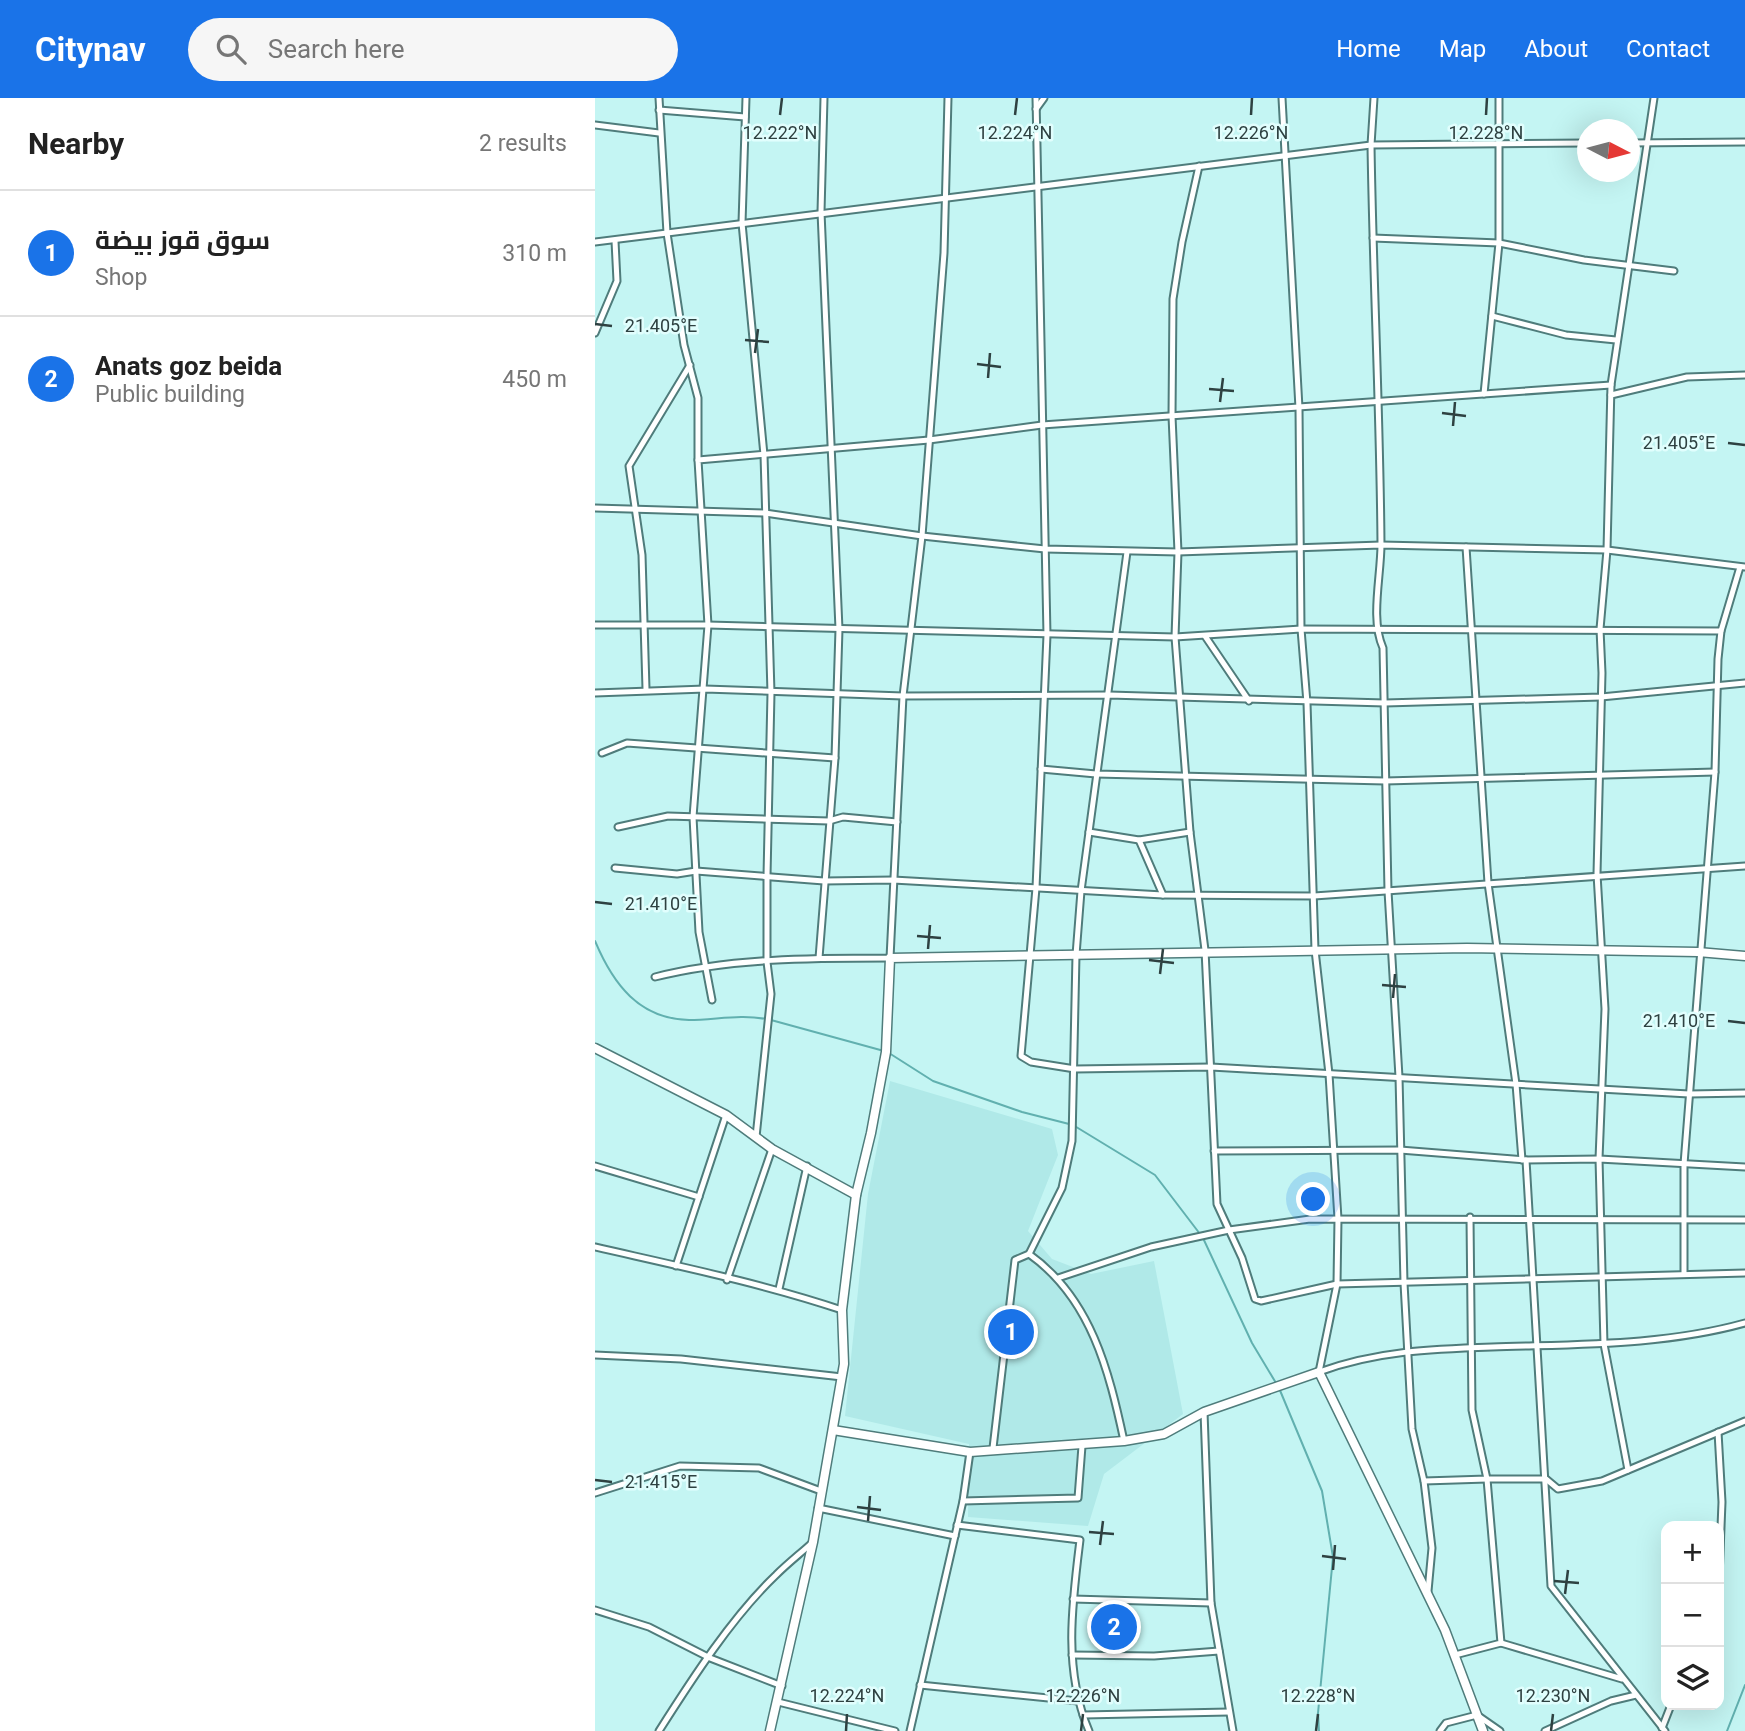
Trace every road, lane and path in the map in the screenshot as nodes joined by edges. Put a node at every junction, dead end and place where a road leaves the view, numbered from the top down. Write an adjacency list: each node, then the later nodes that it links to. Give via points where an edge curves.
1 (659, 98): 12 (street)
2 (746, 98): 13 (street)
3 (824, 98): 26 (street)
4 (948, 98): 25 (street)
5 (1036, 98): 11 (street)
6 (1044, 98): 11 (street)
7 (1282, 98): 22 (street)
8 (1374, 98): 21 (street)
9 (1499, 98): 20 (street)
10 (1654, 98): 19 (street)
11 (1037, 109): 24 (street)
12 (659, 110): 13 (street); 15 (street)
13 (745, 117): 27 (street)
14 (595, 125): 15 (street)
15 (659, 132): 28 (street)
16 (1745, 142): 19 (street)
17 (1577, 143): 20 (street)
18 (1640, 143): 19 (street)
19 (1649, 143): 33 (street)
20 (1499, 144): 21 (street); 32 (street)
21 (1371, 145): 22 (street); 29 (street)
22 (1284, 156): 23 (street); 44 (street)
23 (1199, 166): 24 (street); 45 (street, via 1173,299)
24 (1040, 185): 25 (street); 46 (street)
25 (947, 198): 26 (street); 47 (street)
26 (821, 212): 27 (street); 48 (street)
27 (742, 223): 28 (street); 49 (street)
28 (667, 233): 30 (street); 38 (street)
29 (1373, 238): 32 (street); 43 (street)
30 (615, 241): 31 (street); 36 (street, via 617,281)
31 (595, 242)
32 (1499, 243): 33 (street); 35 (street)
33 (1629, 267): 34 (street); 37 (street)
34 (1674, 271)
35 (1492, 316): 37 (street, via 1566,335); 41 (street)
36 (595, 333)
37 (1616, 340): 40 (street)
38 (690, 365): 50 (street, via 698,398); 52 (street, via 630,461)
39 (1745, 375): 42 (street, via 1687,377)
40 (1611, 385): 41 (street); 42 (street)
41 (1484, 394): 43 (street)
42 (1611, 395): 61 (street)
43 (1376, 403): 44 (street); 57 (street)
44 (1299, 408): 45 (street); 60 (street)
45 (1172, 416): 46 (street); 63 (street)
46 (1042, 425): 47 (street); 59 (street)
47 (929, 440): 48 (street); 56 (street)
48 (832, 449): 49 (street); 55 (street)
49 (764, 455): 50 (street); 54 (street)
50 (698, 460): 53 (street)
51 (595, 508): 52 (street)
52 (636, 509): 53 (street); 66 (street)
53 (702, 510): 54 (street); 67 (street)
54 (765, 513): 55 (street); 68 (street)
55 (834, 523): 56 (street); 69 (street)
56 (922, 536): 59 (street); 72 (street)
57 (1381, 545): 58 (street); 60 (street); 73 (street)
58 (1466, 547): 61 (street); 74 (street)
59 (1045, 549): 62 (street); 76 (street)
60 (1302, 549): 63 (street); 70 (street)
61 (1607, 550): 64 (street); 71 (street)
62 (1128, 552): 63 (street); 77 (street)
63 (1178, 552): 79 (street)
64 (1742, 567): 75 (street)
65 (595, 625): 66 (street)
66 (645, 625): 67 (street); 82 (street)
67 (708, 625): 68 (street); 83 (street)
68 (769, 627): 69 (street); 85 (street)
69 (839, 629): 72 (street); 86 (street)
70 (1301, 629): 73 (street); 78 (street); 94 (street)
71 (1600, 629): 74 (street); 75 (street); 90 (street)
72 (910, 630): 76 (street); 88 (street)
73 (1376, 631): 74 (street); 95 (street, via 1383,648)
74 (1471, 631): 93 (street)
75 (1721, 631): 81 (street)
76 (1047, 635): 77 (street); 89 (street)
77 (1117, 636): 79 (street); 87 (street)
78 (1205, 636): 79 (street); 92 (street)
79 (1175, 637): 91 (street)
80 (1745, 683): 81 (street)
81 (1717, 686): 90 (street); 101 (street)
82 (646, 689): 83 (street); 84 (street)
83 (705, 689): 85 (street); 96 (street)
84 (595, 693)
85 (771, 693): 86 (street); 98 (street)
86 (839, 694): 88 (street); 99 (street)
87 (1109, 695): 89 (street); 91 (street); 103 (street)
88 (903, 696): 89 (street); 111 (street)
89 (1046, 696): 100 (street)
90 (1601, 697): 93 (street); 102 (street)
91 (1181, 698): 92 (street); 104 (street)
92 (1249, 701): 94 (street)
93 (1479, 701): 95 (street); 105 (street)
94 (1307, 703): 95 (street); 106 (street)
95 (1385, 703): 107 (street)
96 (701, 747): 97 (street, via 627,743); 98 (street); 108 (street)
97 (602, 753)
98 (768, 754): 99 (street); 109 (street)
99 (835, 758): 110 (street)
100 (1041, 769): 103 (street); 125 (street)
101 (1715, 772): 102 (street); 118 (street)
102 (1600, 773): 105 (street); 120 (street)
103 (1096, 774): 104 (street); 113 (street)
104 (1187, 777): 106 (street); 114 (street)
105 (1482, 779): 107 (street); 124 (street)
106 (1310, 781): 107 (street); 130 (street)
107 (1385, 781): 127 (street)
108 (693, 817): 109 (street); 112 (street, via 668,816); 119 (street)
109 (767, 817): 110 (street); 121 (street)
110 (829, 821): 111 (street, via 842,817); 123 (street)
111 (897, 822): 122 (street)
112 (618, 827)
113 (1089, 832): 115 (street); 126 (street)
114 (1190, 832): 115 (street); 128 (street)
115 (1139, 840): 129 (street)
116 (1745, 866): 118 (street)
117 (615, 868): 119 (street, via 677,874)
118 (1707, 869): 120 (street); 136 (street)
119 (696, 871): 121 (street); 143 (street)
120 (1597, 874): 124 (street); 135 (street)
121 (767, 876): 123 (street); 142 (street)
122 (893, 880): 123 (street); 125 (street); 141 (street)
123 (824, 881): 140 (street)
124 (1488, 883): 127 (street); 134 (street)
125 (1036, 888): 126 (street); 139 (street)
126 (1081, 891): 129 (street); 137 (street)
127 (1388, 891): 130 (street); 131 (street)
128 (1199, 894): 129 (street); 130 (street); 132 (street)
129 (1163, 895)
130 (1314, 896): 133 (street)
131 (1391, 948): 133 (main road); 134 (main road); 150 (street)
132 (1205, 950): 133 (main road); 137 (main road); 147 (street)
133 (1315, 950): 149 (street)
134 (1497, 950): 135 (main road); 151 (street)
135 (1603, 950): 136 (main road); 152 (street)
136 (1698, 952): 138 (main road); 154 (street)
137 (1076, 955): 139 (main road); 148 (street)
138 (1745, 956)
139 (1031, 957): 141 (main road); 148 (street, via 1021,1056)
140 (818, 958): 141 (street); 142 (street)
141 (890, 958): 167 (main road, via 886,1052)
142 (767, 962): 143 (street); 156 (street, via 771,1020)
143 (704, 969): 144 (street); 145 (street)
144 (655, 977)
145 (712, 1000)
146 (595, 1048): 155 (main road)
147 (1211, 1067): 148 (street); 149 (street); 160 (street)
148 (1075, 1069): 178 (street, via 1067,1172)
149 (1329, 1074): 150 (street); 158 (street)
150 (1399, 1077): 151 (street); 159 (street)
151 (1515, 1084): 152 (street); 162 (street)
152 (1602, 1088): 154 (street); 161 (street)
153 (1745, 1093): 154 (street)
154 (1689, 1094): 163 (street)
155 (726, 1115): 156 (main road); 168 (street)
156 (756, 1137): 157 (main road)
157 (772, 1149): 165 (main road); 185 (street)
158 (1335, 1150): 159 (street); 160 (street); 170 (street)
159 (1400, 1150): 162 (street); 171 (street)
160 (1214, 1151): 176 (street, via 1217,1204)
161 (1599, 1159): 162 (street); 163 (street); 173 (street)
162 (1524, 1160): 172 (street)
163 (1684, 1164): 166 (street); 174 (street)
164 (595, 1166): 168 (street)
165 (807, 1166): 167 (main road); 189 (street)
166 (1745, 1167)
167 (856, 1195): 190 (main road)
168 (699, 1197): 179 (street)
169 (1470, 1217): 171 (street); 172 (street); 186 (street)
170 (1338, 1219): 171 (street); 176 (street); 188 (street)
171 (1402, 1219): 187 (street)
172 (1530, 1219): 173 (street); 184 (street)
173 (1601, 1219): 174 (street); 182 (street)
174 (1683, 1219): 175 (street); 181 (street)
175 (1745, 1220)
176 (1229, 1230): 183 (street, via 1151,1247); 188 (street, via 1255,1300)
177 (595, 1247): 179 (street)
178 (1029, 1254): 183 (street); 205 (street, via 1015,1260)
179 (676, 1265): 185 (street)
180 (1745, 1273): 181 (street)
181 (1683, 1274): 182 (street)
182 (1603, 1277): 184 (street); 192 (street)
183 (1058, 1278): 203 (street, via 1083,1315 1105,1362)
184 (1532, 1279): 186 (street); 193 (street)
185 (727, 1280): 189 (street)
186 (1472, 1282): 187 (street); 194 (street)
187 (1404, 1283): 188 (street); 195 (street)
188 (1337, 1284): 197 (street)
189 (779, 1289): 190 (street)
190 (842, 1310): 198 (main road)
191 (1745, 1323): 192 (street, via 1668,1339)
192 (1604, 1343): 193 (street); 207 (street)
193 (1538, 1346): 194 (street); 209 (street)
194 (1474, 1348): 195 (street); 208 (street, via 1472,1410)
195 (1408, 1351): 197 (street, via 1352,1360); 210 (street, via 1412,1429)
196 (595, 1354): 198 (street)
197 (1319, 1372): 199 (main road); 219 (main road)
198 (842, 1377): 201 (main road)
199 (1204, 1412): 203 (main road, via 1164,1434); 221 (street)
200 (1745, 1421): 202 (street)
201 (832, 1430): 206 (main road); 211 (main road)
202 (1718, 1432): 207 (street); 215 (street)
203 (1123, 1441): 204 (main road)
204 (1082, 1446): 205 (main road); 213 (street, via 1078,1498)
205 (993, 1448): 206 (main road)
206 (970, 1452): 213 (street)
207 (1628, 1470): 209 (street, via 1602,1481 1558,1489)
208 (1487, 1479): 209 (street); 210 (street); 223 (street)
209 (1546, 1479): 228 (street, via 1551,1586)
210 (1424, 1481): 219 (street, via 1432,1548)
211 (821, 1491): 212 (street, via 759,1468 680,1466); 214 (main road)
212 (595, 1493)
213 (963, 1501): 216 (street)
214 (818, 1508): 217 (street); 218 (main road)
215 (1721, 1521)
216 (957, 1525): 217 (street); 220 (street, via 1080,1540)
217 (955, 1536): 229 (street)
218 (813, 1542): 227 (street, via 775,1575); 230 (main road)
219 (1427, 1594): 226 (main road)
220 (1073, 1599): 221 (street); 225 (street)
221 (1211, 1603): 224 (street)
222 (595, 1611): 227 (street, via 649,1627)
223 (1500, 1643): 226 (street); 228 (street)
224 (1219, 1651): 225 (street); 235 (street)
225 (1072, 1655): 232 (street)
226 (1455, 1655): 237 (main road)
227 (710, 1658): 230 (street); 239 (street)
228 (1623, 1679): 231 (street)
229 (920, 1685): 232 (street); 242 (street)
230 (782, 1686): 233 (main road)
231 (1636, 1695): 238 (street); 248 (street)
232 (1078, 1701): 236 (street)
233 (778, 1702): 240 (main road); 241 (street)
234 (1669, 1710): 238 (street)
235 (1229, 1712): 236 (street); 244 (street)
236 (1083, 1715): 243 (street)
237 (1477, 1715): 245 (street, via 1446,1723); 246 (main road); 247 (street)
238 (1663, 1730)
239 (659, 1731)
240 (770, 1731)
241 (895, 1731)
242 (910, 1731)
243 (1089, 1731)
244 (1233, 1731)
245 (1440, 1731)
246 (1483, 1731)
247 (1500, 1731)
248 (1545, 1731)

